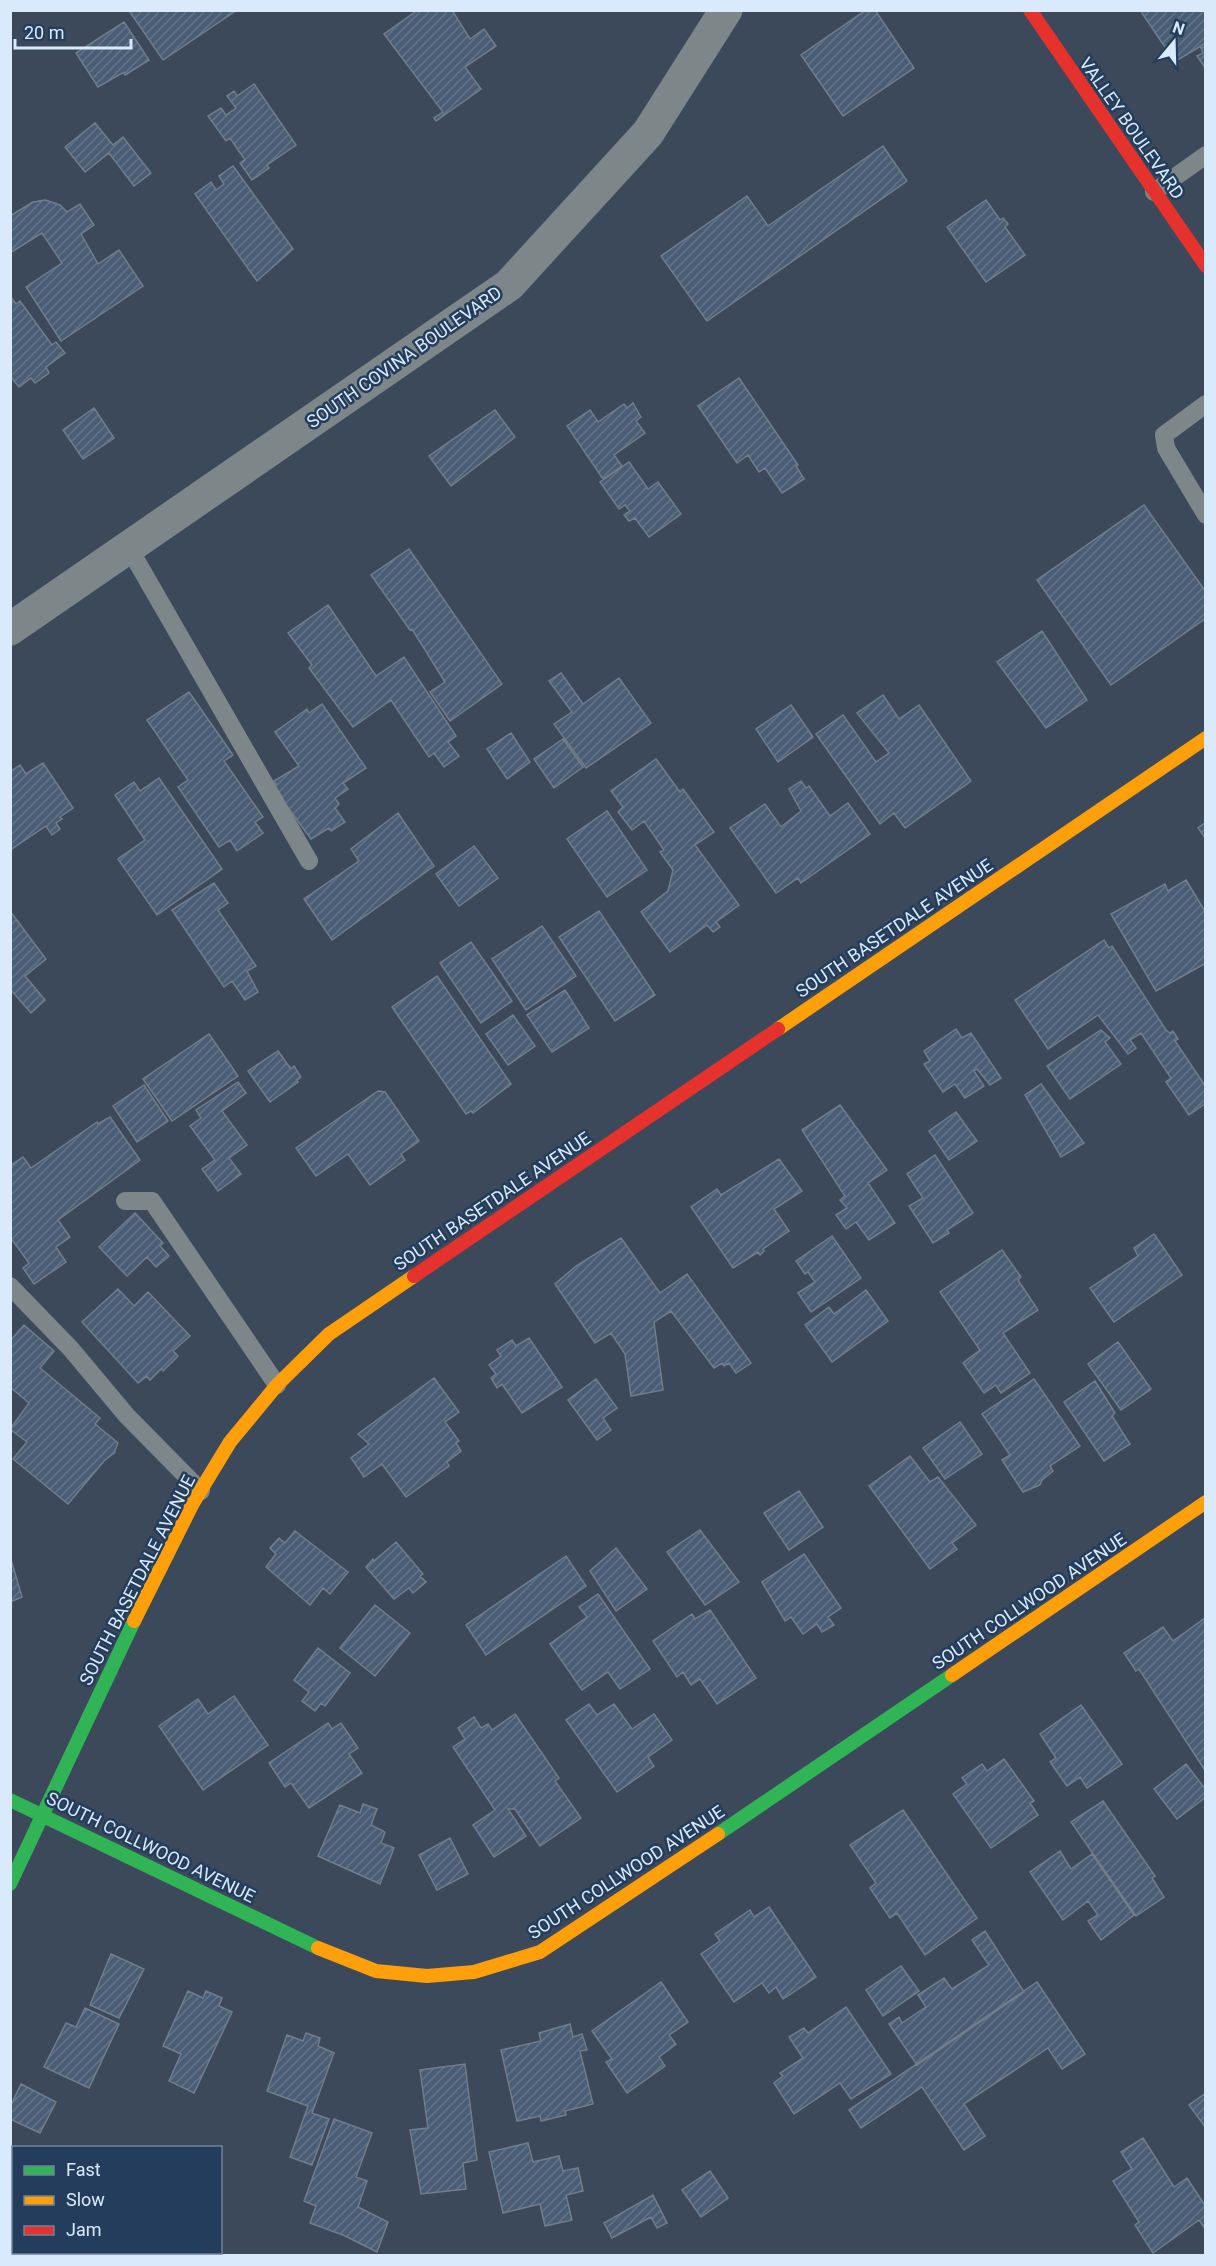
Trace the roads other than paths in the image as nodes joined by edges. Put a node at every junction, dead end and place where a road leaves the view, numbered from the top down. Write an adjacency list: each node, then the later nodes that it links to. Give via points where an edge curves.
1 (726, 10): 9 (street, SOUTH COVINA BOULEVARD, via 648,133 509,285)
2 (1053, 10): 3 (lane)
3 (1033, 16): 5 (street, VALLEY BOULEVARD)
4 (1206, 155): 5 (lane)
5 (1154, 192): 6 (street, VALLEY BOULEVARD)
6 (1206, 266)
7 (1206, 404): 8 (lane, via 1164,435 1166,448)
8 (1206, 515)
9 (129, 548): 10 (street, SOUTH COVINA BOULEVARD); 12 (lane)
10 (10, 629)
11 (1206, 738): 15 (street, SOUTH BASETDALE AVENUE, via 329,1334)
12 (309, 861)
13 (125, 1201): 15 (lane, via 152,1201)
14 (10, 1286): 16 (lane, via 71,1349 127,1416)
15 (277, 1385): 16 (street, SOUTH BASETDALE AVENUE, via 230,1442)
16 (201, 1491): 19 (street, SOUTH BASETDALE AVENUE, via 160,1567)
17 (1206, 1502): 19 (street, SOUTH COLLWOOD AVENUE, via 598,1916 540,1952 474,1972 427,1976 367,1968)
18 (10, 1800): 19 (street, SOUTH COLLWOOD AVENUE)
19 (44, 1815): 20 (street, SOUTH BASETDALE AVENUE)
20 (10, 1884)

